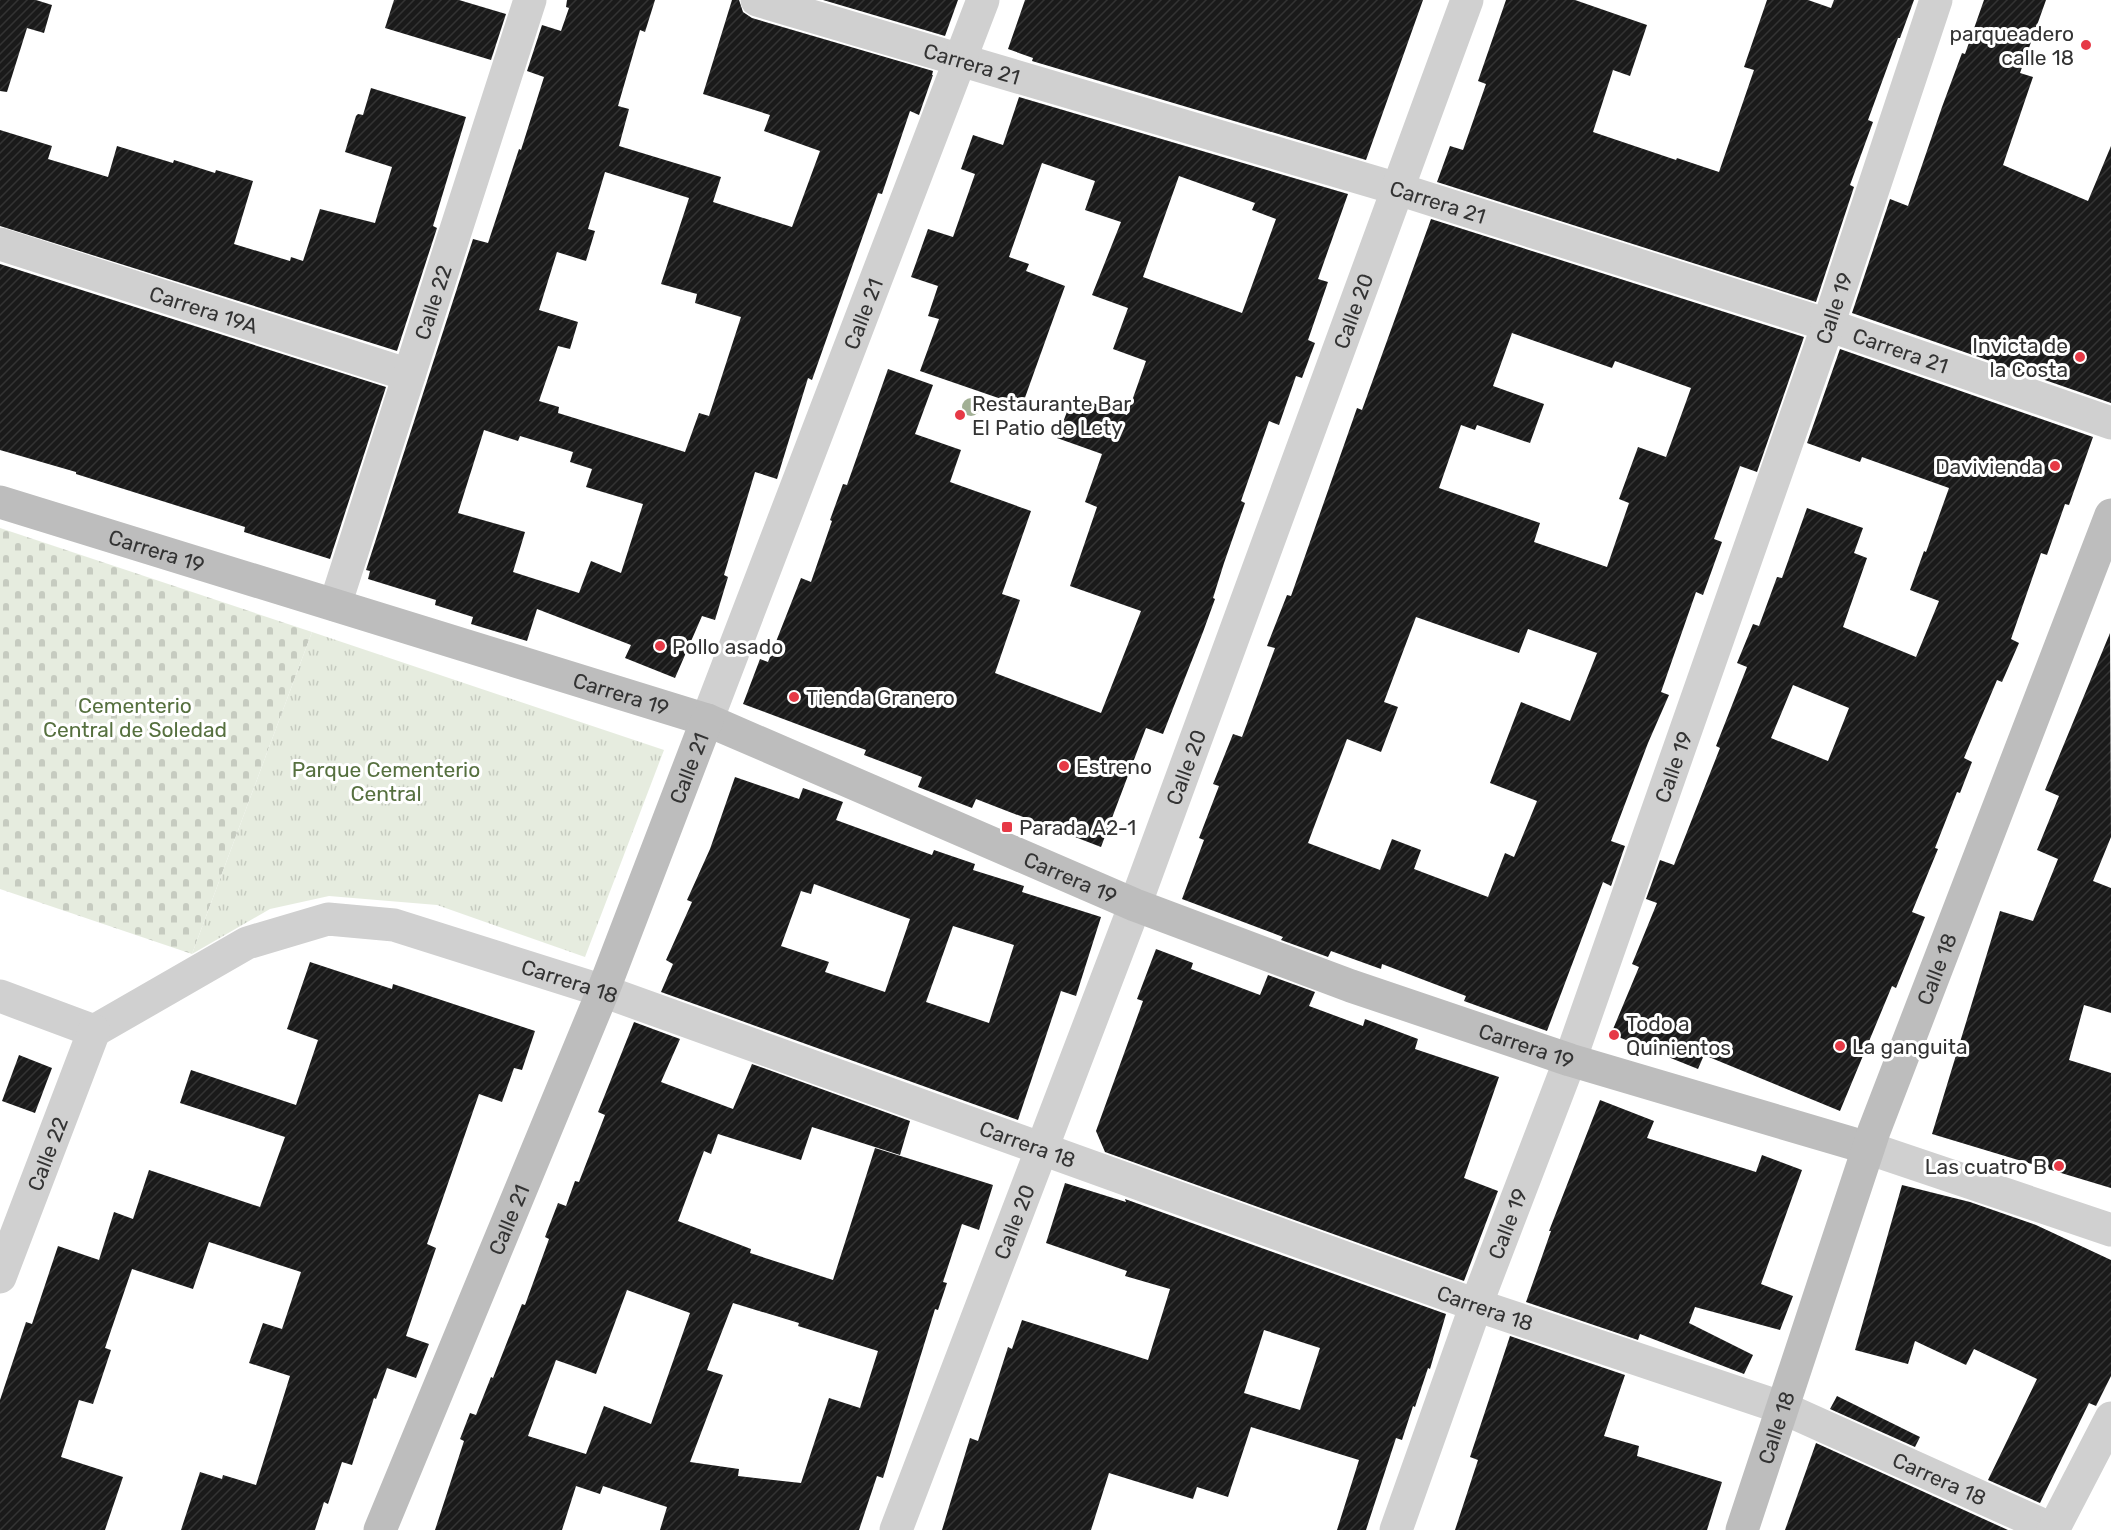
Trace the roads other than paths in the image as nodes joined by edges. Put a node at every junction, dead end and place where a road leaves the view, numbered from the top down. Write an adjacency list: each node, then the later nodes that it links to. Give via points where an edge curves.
1 (530, 0): 10 (street, Calle 22)
2 (757, 0): 6 (street, Carrera 21)
3 (983, 0): 6 (street, Calle 21)
4 (1467, 0): 7 (street, Calle 20)
5 (1936, 0): 9 (street, Calle 19)
6 (959, 61): 7 (street, Carrera 21); 15 (street, Calle 21)
7 (1398, 189): 9 (street, Carrera 21); 16 (street, Calle 20)
8 (0, 244): 10 (street, Carrera 19A)
9 (1828, 325): 11 (street, Carrera 21); 20 (street, Calle 19)
10 (409, 375): 14 (street, Calle 22)
11 (2111, 423)
12 (0, 502): 14 (street, Carrera 19)
13 (2111, 515): 21 (street, Calle 18)
14 (335, 605): 15 (street, Carrera 19)
15 (707, 720): 16 (street, Carrera 19); 17 (street, Calle 21)
16 (1135, 905): 20 (street, Carrera 19, via 1352,986); 22 (street, Calle 20)
17 (603, 991): 19 (street, Carrera 18, via 394,925 328,919 247,943); 22 (street, Carrera 18); 28 (street, Calle 21)
18 (0, 996): 19 (street)
19 (94, 1031): 24 (street, Calle 22)
20 (1570, 1060): 21 (street, Carrera 19); 25 (street, Calle 19)
21 (1868, 1148): 23 (street, Carrera 19); 26 (street, Calle 18)
22 (1042, 1150): 25 (street, Carrera 18); 29 (street, Calle 20)
23 (2111, 1230)
24 (0, 1277)
25 (1476, 1305): 26 (street, Carrera 18); 30 (street, Calle 19)
26 (1783, 1408): 31 (street, Calle 18); 32 (street, Carrera 18)
27 (2111, 1418): 32 (street)
28 (380, 1530)
29 (896, 1530)
30 (1396, 1530)
31 (1742, 1530)
32 (2054, 1530)

